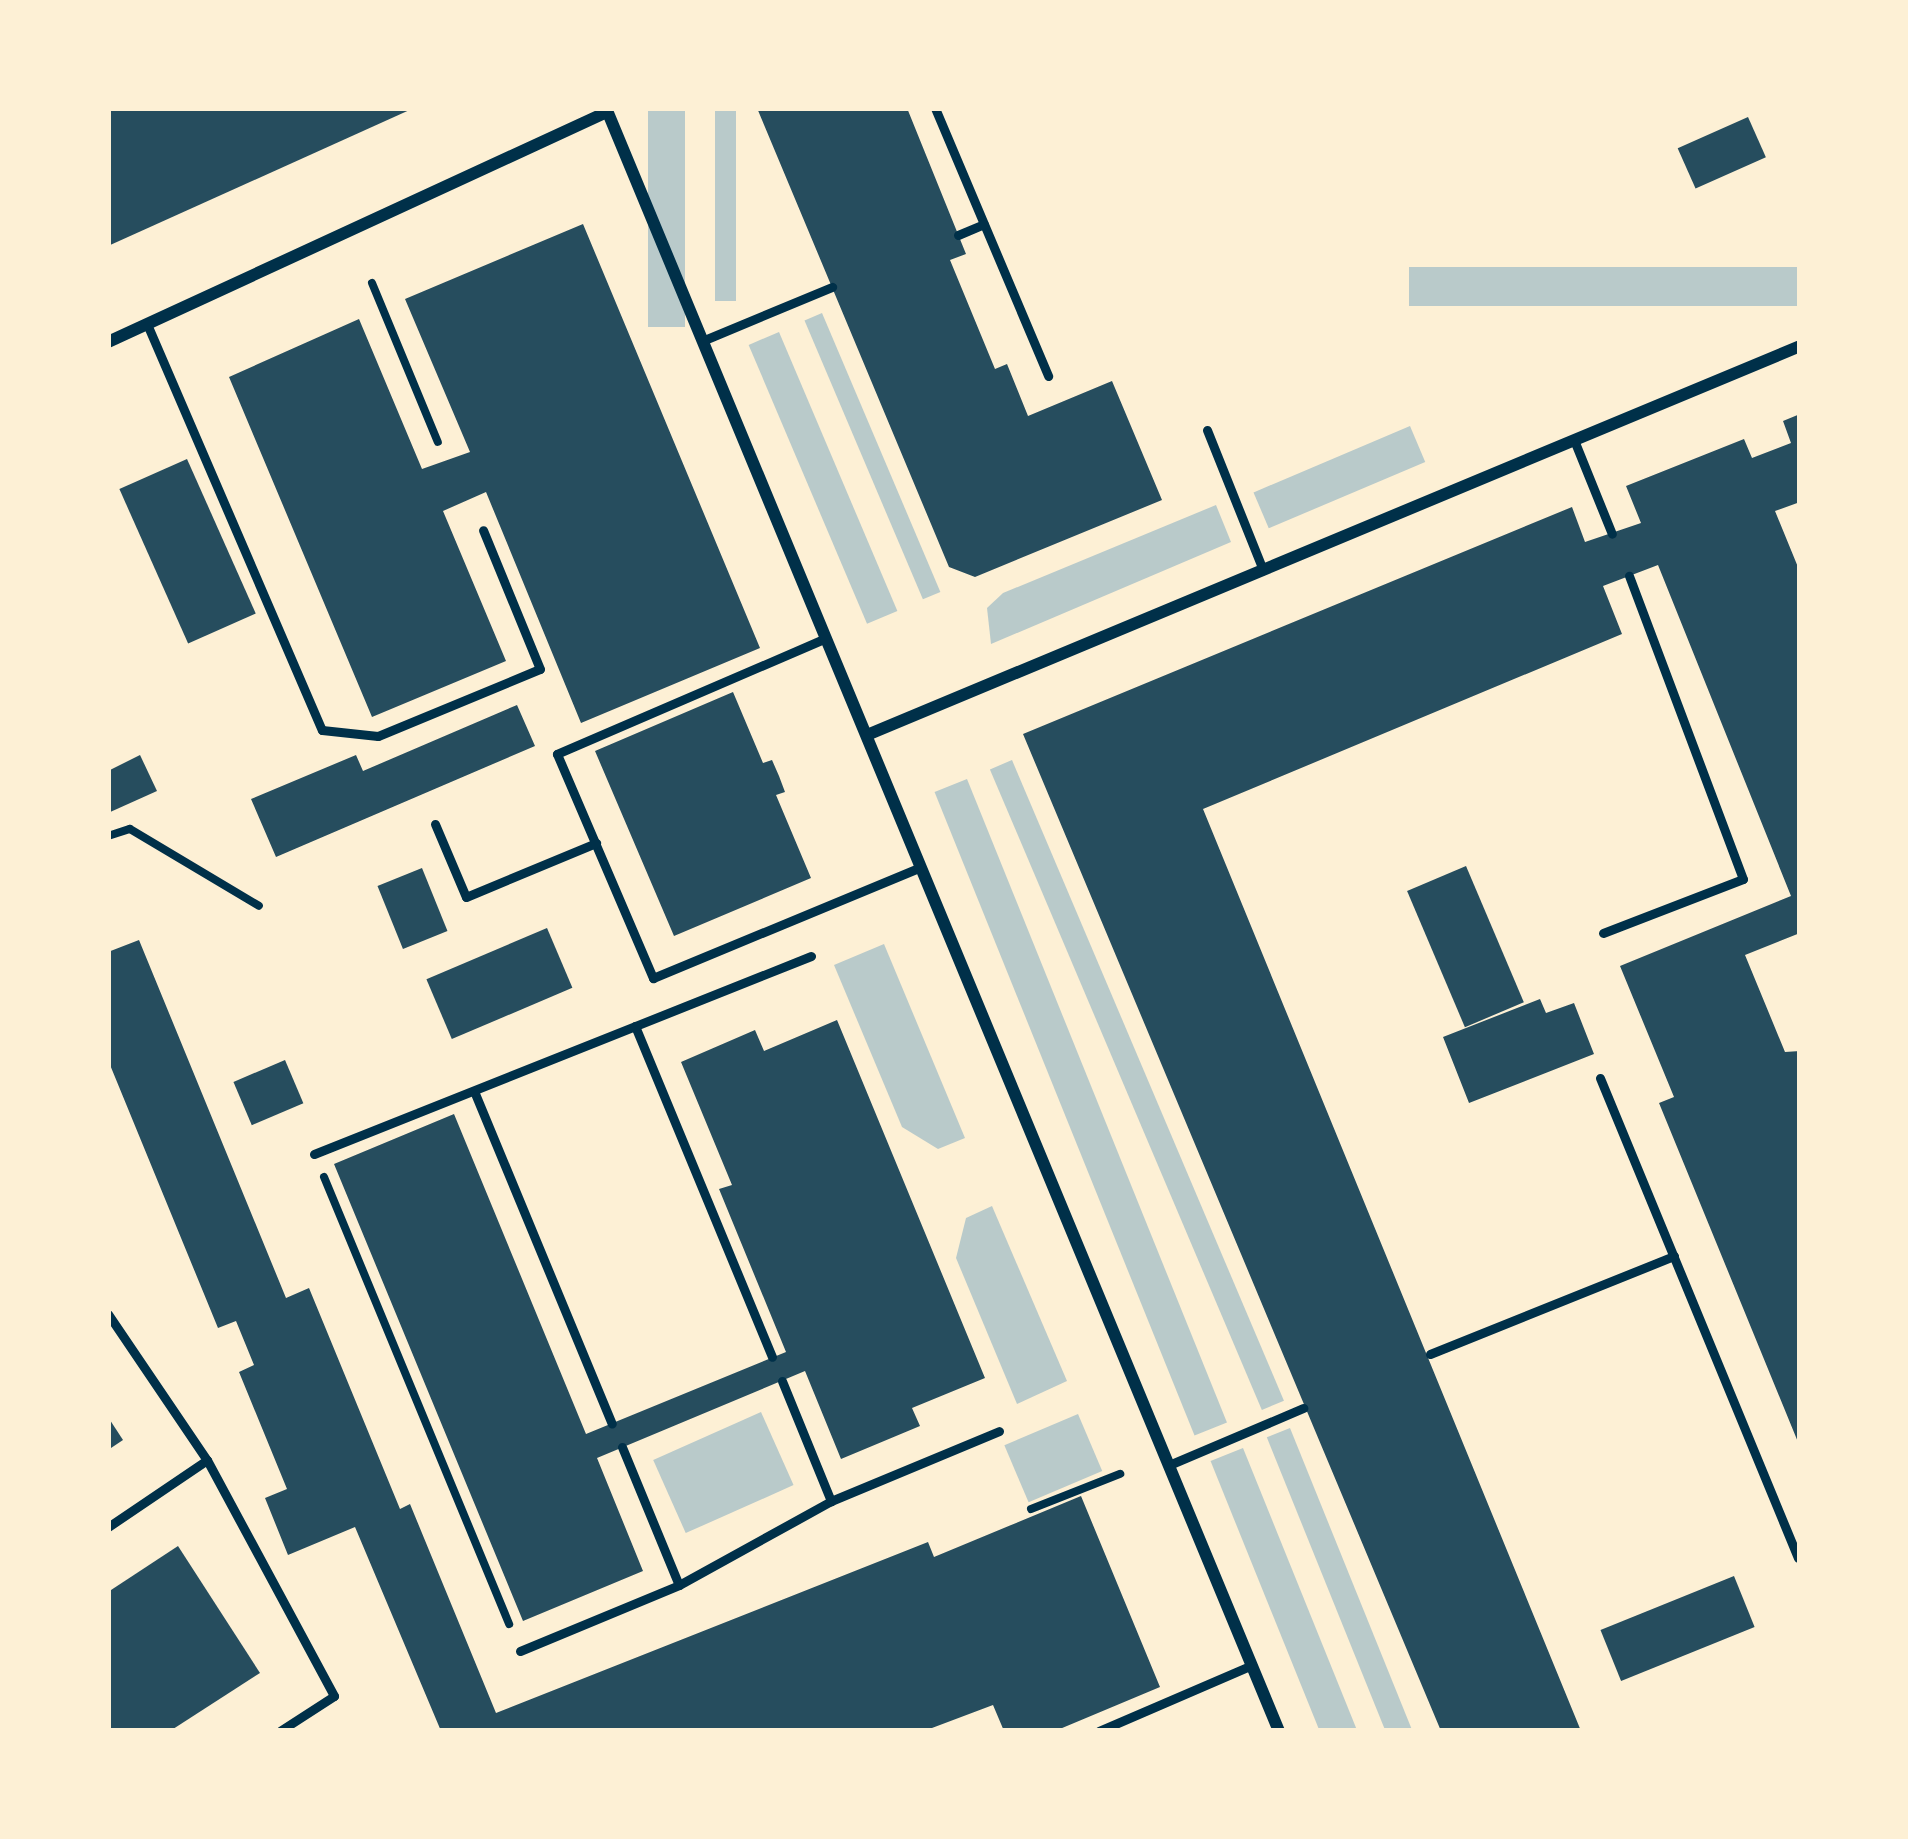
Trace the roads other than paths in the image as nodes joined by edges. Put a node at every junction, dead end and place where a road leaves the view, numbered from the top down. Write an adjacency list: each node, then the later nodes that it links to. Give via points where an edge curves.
1 (935, 108): 3 (lane)
2 (607, 110): 6 (street); 7 (street)
3 (984, 224): 4 (lane); 10 (lane)
4 (958, 235)
5 (832, 287): 7 (lane)
6 (147, 324): 8 (street); 13 (lane, via 322,730 378,736 540,669)
7 (702, 341): 17 (street)
8 (108, 342)
9 (1800, 346): 12 (street)
10 (1048, 376)
11 (1207, 430): 15 (lane)
12 (1574, 440): 14 (lane); 15 (street)
13 (483, 530)
14 (1612, 534)
15 (1263, 570): 18 (street)
16 (1629, 576): 22 (lane, via 1743,879)
17 (826, 638): 18 (street); 20 (lane, via 557,754)
18 (867, 735): 21 (street)
19 (435, 824): 20 (lane, via 466,896)
20 (596, 843): 21 (lane, via 653,978)
21 (921, 867): 38 (street)
22 (1603, 933)
23 (811, 956): 24 (lane)
24 (635, 1026): 26 (lane); 31 (lane)
25 (1600, 1078): 28 (lane)
26 (473, 1091): 27 (lane); 34 (lane)
27 (314, 1154)
28 (1674, 1256): 30 (lane); 41 (lane)
29 (108, 1314): 37 (lane)
30 (1430, 1354)
31 (772, 1357)
32 (782, 1381): 39 (lane)
33 (1303, 1408): 38 (lane)
34 (612, 1424)
35 (999, 1431): 39 (lane)
36 (622, 1447): 42 (lane)
37 (207, 1460): 40 (lane); 45 (lane, via 334,1696)
38 (1168, 1465): 44 (street)
39 (831, 1501): 42 (lane)
40 (108, 1527)
41 (1798, 1558)
42 (679, 1586): 43 (lane)
43 (520, 1651)
44 (1252, 1665): 46 (lane); 47 (street)
45 (280, 1731)
46 (1099, 1731)
47 (1279, 1731)

